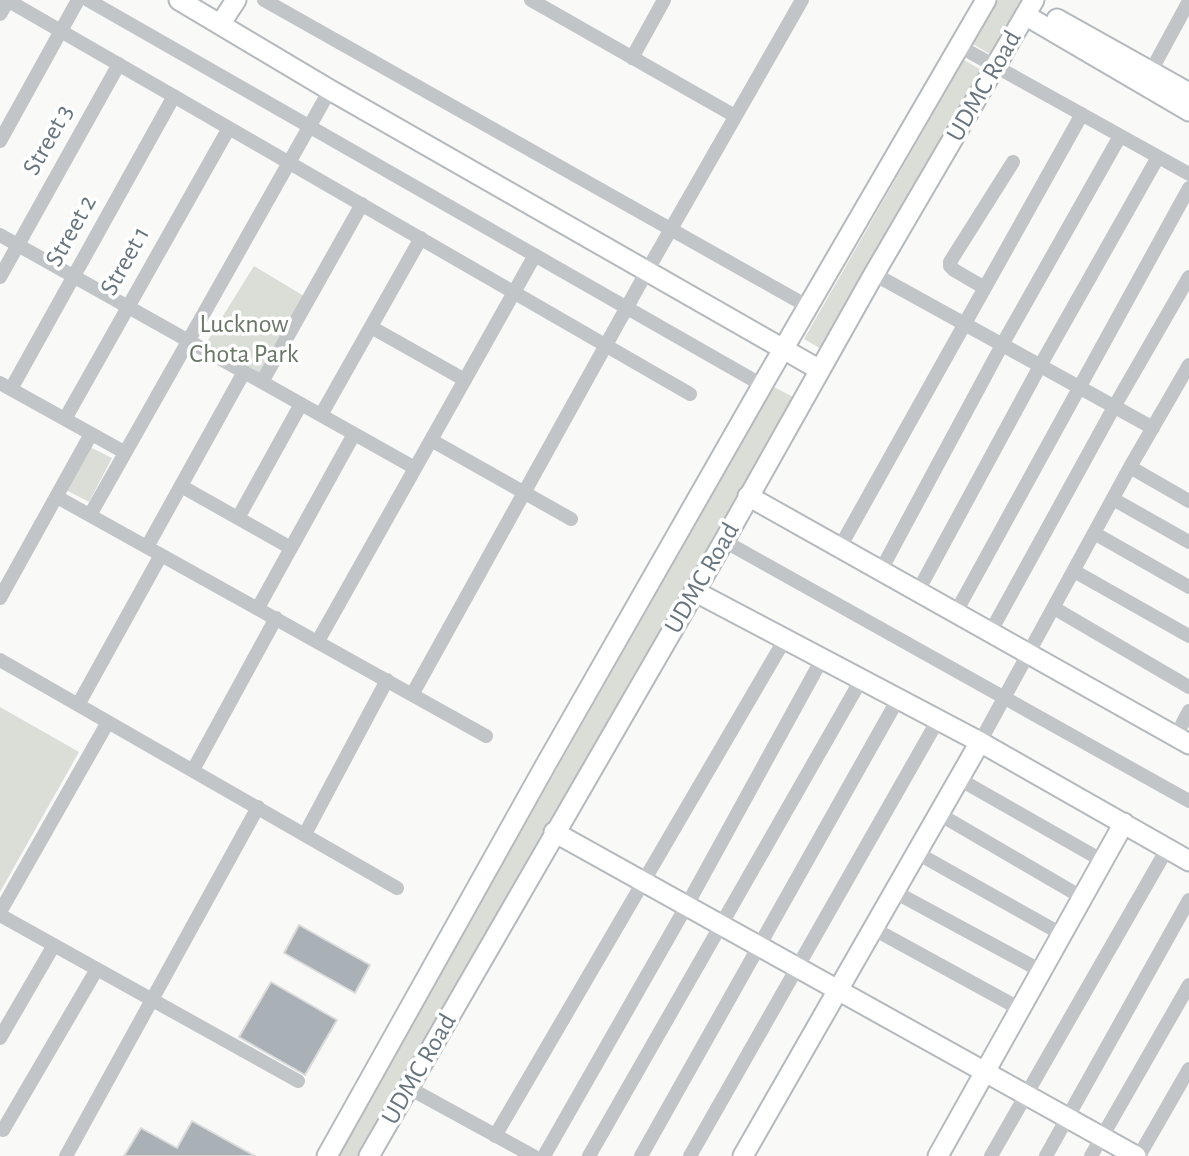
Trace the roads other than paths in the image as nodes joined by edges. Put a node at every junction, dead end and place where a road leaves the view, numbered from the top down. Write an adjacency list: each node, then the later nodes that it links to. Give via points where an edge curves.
1 (7, 0): 13 (street); 15 (street)
2 (78, 0): 15 (street)
3 (88, 0): 27 (street)
4 (179, 0): 14 (street)
5 (236, 0): 14 (street)
6 (264, 0): 37 (street)
7 (531, 0): 17 (street)
8 (664, 0): 17 (street)
9 (802, 0): 26 (street)
10 (986, 0): 16 (street, UDMC Road)
11 (1189, 1): 20 (street)
12 (1030, 6): 19 (street, UDMC Road); 20 (street); 24 (street)
13 (0, 14)
14 (221, 23): 21 (street)
15 (61, 31): 18 (street); 30 (street)
16 (959, 46): 19 (street); 49 (street, UDMC Road)
17 (632, 58): 26 (street)
18 (119, 64): 23 (street); 40 (street, Street 3)
19 (995, 66): 25 (street); 43 (street, UDMC Road)
20 (1150, 71): 22 (street)
21 (330, 90): 27 (street); 42 (street)
22 (1189, 93)
23 (174, 96): 28 (street); 44 (street, Street 2)
24 (1189, 111)
25 (1082, 114): 29 (street); 47 (street)
26 (736, 116): 37 (street)
27 (310, 126): 32 (street); 41 (street)
28 (229, 128): 32 (street); 50 (street, Street 1)
29 (1120, 136): 31 (street); 56 (street)
30 (0, 141)
31 (1158, 157): 34 (street); 59 (street)
32 (289, 162): 36 (street); 54 (street)
33 (1013, 162): 47 (street, via 950,262 954,270)
34 (1189, 174)
35 (1189, 188): 66 (street)
36 (362, 204): 39 (street); 63 (street)
37 (671, 230): 42 (street); 49 (street)
38 (0, 235): 40 (street)
39 (421, 238): 48 (street); 53 (street)
40 (18, 245): 44 (street); 46 (street, Street 3)
41 (535, 255): 48 (street); 51 (street)
42 (648, 271): 51 (street); 57 (street)
43 (874, 274): 52 (street); 60 (street, UDMC Road)
44 (74, 276): 50 (street); 65 (street, Street 2)
45 (1189, 276): 69 (street)
46 (0, 277)
47 (984, 287): 52 (street)
48 (514, 292): 55 (street); 62 (street)
49 (807, 306): 57 (street, UDMC Road)
50 (128, 307): 54 (street); 71 (street, Street 1)
51 (627, 308): 55 (street); 64 (street)
52 (963, 323): 56 (street); 91 (street)
53 (371, 327): 62 (street); 70 (street)
54 (187, 341): 61 (street); 76 (street)
55 (606, 345): 67 (street); 80 (street)
56 (1002, 345): 59 (street); 94 (street)
57 (783, 349): 60 (street); 64 (street, UDMC Road)
58 (1189, 365): 72 (street)
59 (1040, 366): 66 (street); 99 (street)
60 (820, 370): 81 (street, UDMC Road)
61 (244, 372): 63 (street); 79 (street)
62 (465, 380): 75 (street)
63 (262, 382): 68 (street)
64 (762, 385): 166 (street, UDMC Road)
65 (5, 386): 71 (street)
66 (1078, 387): 69 (street); 102 (street)
67 (690, 394)
68 (301, 404): 70 (street); 86 (street)
69 (1114, 407): 72 (street); 104 (street)
70 (321, 415): 74 (street)
71 (65, 419): 73 (street)
72 (1153, 428): 77 (street)
73 (91, 434): 76 (street); 82 (street)
74 (354, 434): 78 (street); 92 (street)
75 (431, 440): 78 (street); 80 (street)
76 (124, 452): 85 (street)
77 (1130, 467): 83 (street); 84 (street)
78 (415, 468): 107 (street)
79 (181, 486): 86 (street); 93 (street)
80 (524, 493): 87 (street); 114 (street)
81 (748, 496): 89 (street, UDMC Road); 91 (street)
82 (57, 497): 85 (street); 97 (street)
83 (1113, 499): 88 (street); 90 (street)
84 (1189, 500)
85 (90, 515): 93 (street)
86 (238, 518): 92 (street)
87 (571, 519)
88 (1094, 533): 95 (street); 96 (street)
89 (724, 541): 98 (street, UDMC Road); 115 (street)
90 (1189, 542)
91 (840, 547): 94 (street)
92 (291, 548): 100 (street)
93 (154, 551): 100 (street); 117 (street)
94 (881, 570): 99 (street)
95 (1074, 571): 101 (street); 105 (street)
96 (1189, 587)
97 (2, 590)
98 (694, 591): 106 (street); 130 (street, UDMC Road)
99 (918, 591): 102 (street)
100 (258, 608): 103 (street)
101 (1054, 608): 108 (street); 113 (street)
102 (956, 612): 104 (street)
103 (276, 618): 107 (street); 124 (street)
104 (991, 631): 108 (street)
105 (1189, 636)
106 (785, 639): 109 (street); 136 (street)
107 (318, 641): 111 (street)
108 (1028, 652): 115 (street); 122 (street)
109 (822, 659): 112 (street); 141 (street)
110 (0, 660): 117 (street)
111 (387, 680): 114 (street); 131 (street)
112 (861, 680): 116 (street); 143 (street)
113 (1189, 687)
114 (413, 694): 121 (street)
115 (1005, 697): 123 (street); 126 (street)
116 (898, 699): 119 (street); 147 (street)
117 (78, 705): 120 (street)
118 (1189, 711): 122 (street)
119 (938, 720): 123 (street); 148 (street)
120 (108, 722): 124 (street); 142 (street)
121 (486, 736)
122 (1182, 740)
123 (980, 742): 125 (street); 129 (street)
124 (193, 770): 127 (street)
125 (959, 779): 128 (street); 134 (street)
126 (1189, 801)
127 (258, 807): 131 (street); 153 (street)
128 (939, 814): 133 (street); 139 (street)
129 (1124, 824): 132 (street); 134 (street)
130 (554, 832): 136 (street); 159 (street, UDMC Road)
131 (305, 834): 137 (street)
132 (1167, 849): 135 (street); 160 (street)
133 (917, 853): 138 (street); 145 (street)
134 (1103, 861): 139 (street)
135 (1189, 861)
136 (643, 880): 141 (street); 163 (street)
137 (397, 887)
138 (895, 892): 144 (street); 150 (street)
139 (1083, 898): 145 (street)
140 (1189, 900): 161 (street)
141 (687, 905): 143 (street); 169 (street)
142 (0, 913): 146 (street)
143 (722, 925): 147 (street); 170 (street)
144 (874, 929): 152 (street); 154 (street)
145 (1063, 935): 150 (street)
146 (54, 945): 149 (street); 155 (street)
147 (760, 946): 148 (street); 171 (street)
148 (799, 968): 152 (street); 172 (street)
149 (97, 969): 153 (street); 162 (street, via 3,1130)
150 (1042, 972): 154 (street)
151 (1189, 985): 164 (street)
152 (839, 990): 157 (street); 173 (street)
153 (152, 1000): 158 (street); 165 (street)
154 (1021, 1010): 157 (street)
155 (0, 1038)
156 (1189, 1069): 178 (street)
157 (985, 1071): 160 (street); 174 (street)
158 (298, 1081)
159 (409, 1088): 163 (street); 167 (street, UDMC Road)
160 (1026, 1095): 161 (street); 175 (street)
161 (1068, 1118): 164 (street); 176 (street)
162 (0, 1128)
163 (495, 1136): 168 (street)
164 (1102, 1137): 177 (street); 178 (street)
165 (66, 1156)
166 (327, 1156)
167 (369, 1156)
168 (533, 1156)
169 (544, 1156)
170 (590, 1156)
171 (641, 1156)
172 (690, 1156)
173 (743, 1156)
174 (938, 1156)
175 (991, 1156)
176 (1046, 1156)
177 (1091, 1156)
178 (1137, 1156)

